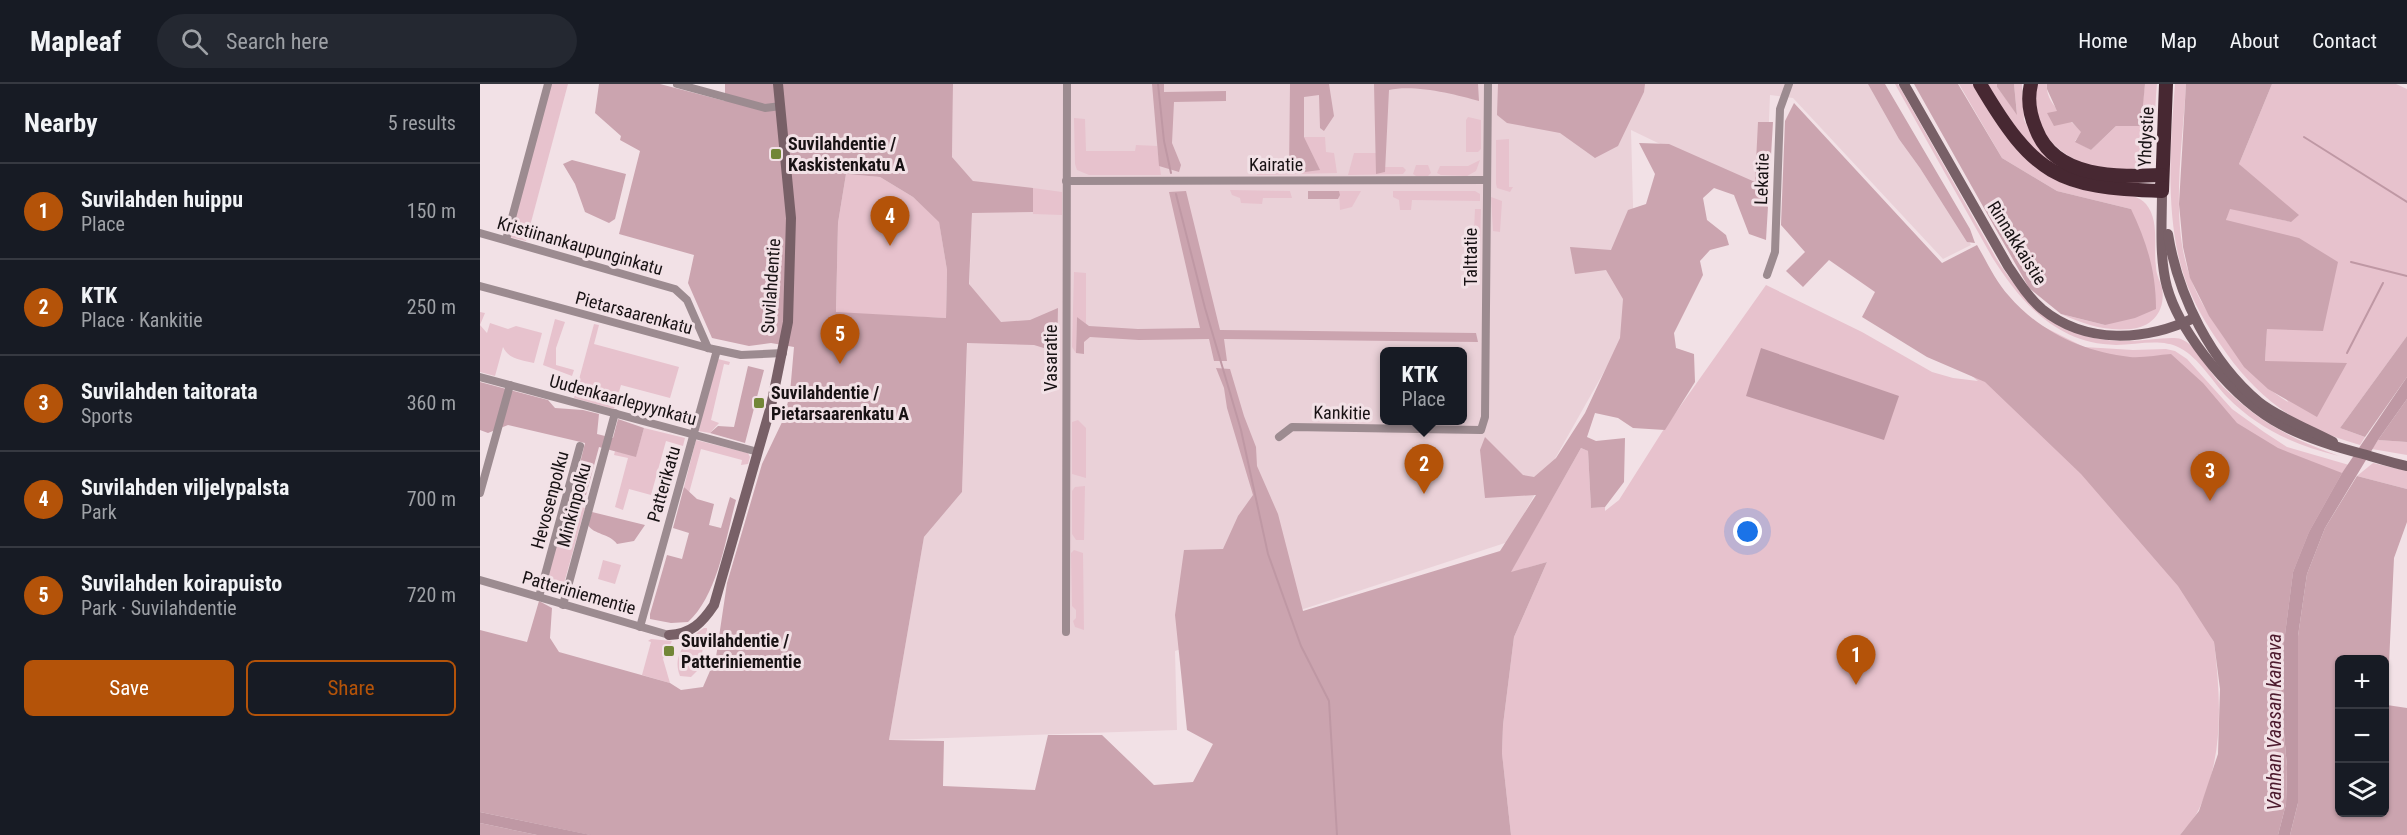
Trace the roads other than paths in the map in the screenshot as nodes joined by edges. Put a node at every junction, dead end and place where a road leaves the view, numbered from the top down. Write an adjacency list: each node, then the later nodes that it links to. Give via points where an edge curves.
1 (548, 84): 17 (street)
2 (677, 84): 11 (street, via 765,108)
3 (778, 84): 11 (street, Suvilahdentie)
4 (1067, 84): 14 (street, Vasaratie)
5 (1488, 84): 13 (street, Talttatie)
6 (1789, 84): 18 (street, Lekatie, via 1780,109 1775,252)
7 (1904, 84): 21 (street, Rinnakkaistie, via 2008,266 2043,309 2073,326 2103,335 2151,334)
8 (1980, 84): 15 (highway, via 2011,134 2042,166 2063,178 2089,185)
9 (2031, 84): 12 (highway, via 2029,106 2038,137 2061,160 2091,172)
10 (2166, 84): 12 (highway, Yhdystie)
11 (781, 106): 24 (street, Suvilahdentie, via 791,218 791,300)
12 (2162, 175): 15 (highway, Yhdystie)
13 (1487, 180): 14 (street, Kairatie); 28 (street, Talttatie, via 1485,417)
14 (1066, 181): 43 (street, Vasaratie)
15 (2162, 191): 20 (street, via 2171,249); 21 (street, via 2167,286)
16 (480, 233): 17 (street, Kristiinankaupunginkatu)
17 (506, 240): 22 (street, Kristiinankaupunginkatu, via 675,289 687,300)
18 (1767, 275)
19 (480, 286): 22 (street, Pietarsaarenkatu)
20 (2194, 318): 21 (street, Rinnakkaistie); 32 (street, via 2226,366 2261,404)
21 (2182, 324): 32 (street, via 2218,374 2253,408 2298,435)
22 (708, 348): 23 (street, Pietarsaarenkatu)
23 (717, 350): 24 (street, Pietarsaarenkatu, via 741,355); 29 (street, Patterikatu)
24 (783, 353): 33 (street, Suvilahdentie)
25 (480, 377): 26 (street, Uudenkaarlepyynkatu)
26 (510, 385): 27 (street, Uudenkaarlepyynkatu); 37 (street)
27 (615, 413): 29 (street, Uudenkaarlepyynkatu); 41 (street, Minkinpolku)
28 (1480, 430): 30 (street, Kankitie, via 1292,427)
29 (694, 434): 33 (street, Uudenkaarlepyynkatu); 42 (street, Patterikatu)
30 (1279, 437)
31 (580, 446): 40 (street, Hevosenpolku)
32 (2349, 451): 34 (street)
33 (758, 452): 44 (street, Suvilahdentie, via 714,605 689,632)
34 (2375, 457): 35 (street); 36 (street)
35 (2407, 461)
36 (2407, 466)
37 (483, 470): 38 (street)
38 (480, 494)
39 (480, 580): 40 (street, Patteriniementie)
40 (539, 597): 41 (street, Patteriniementie)
41 (562, 605): 42 (street, Patteriniementie)
42 (640, 627): 44 (street, Patteriniementie)
43 (1066, 632)
44 (669, 635)

